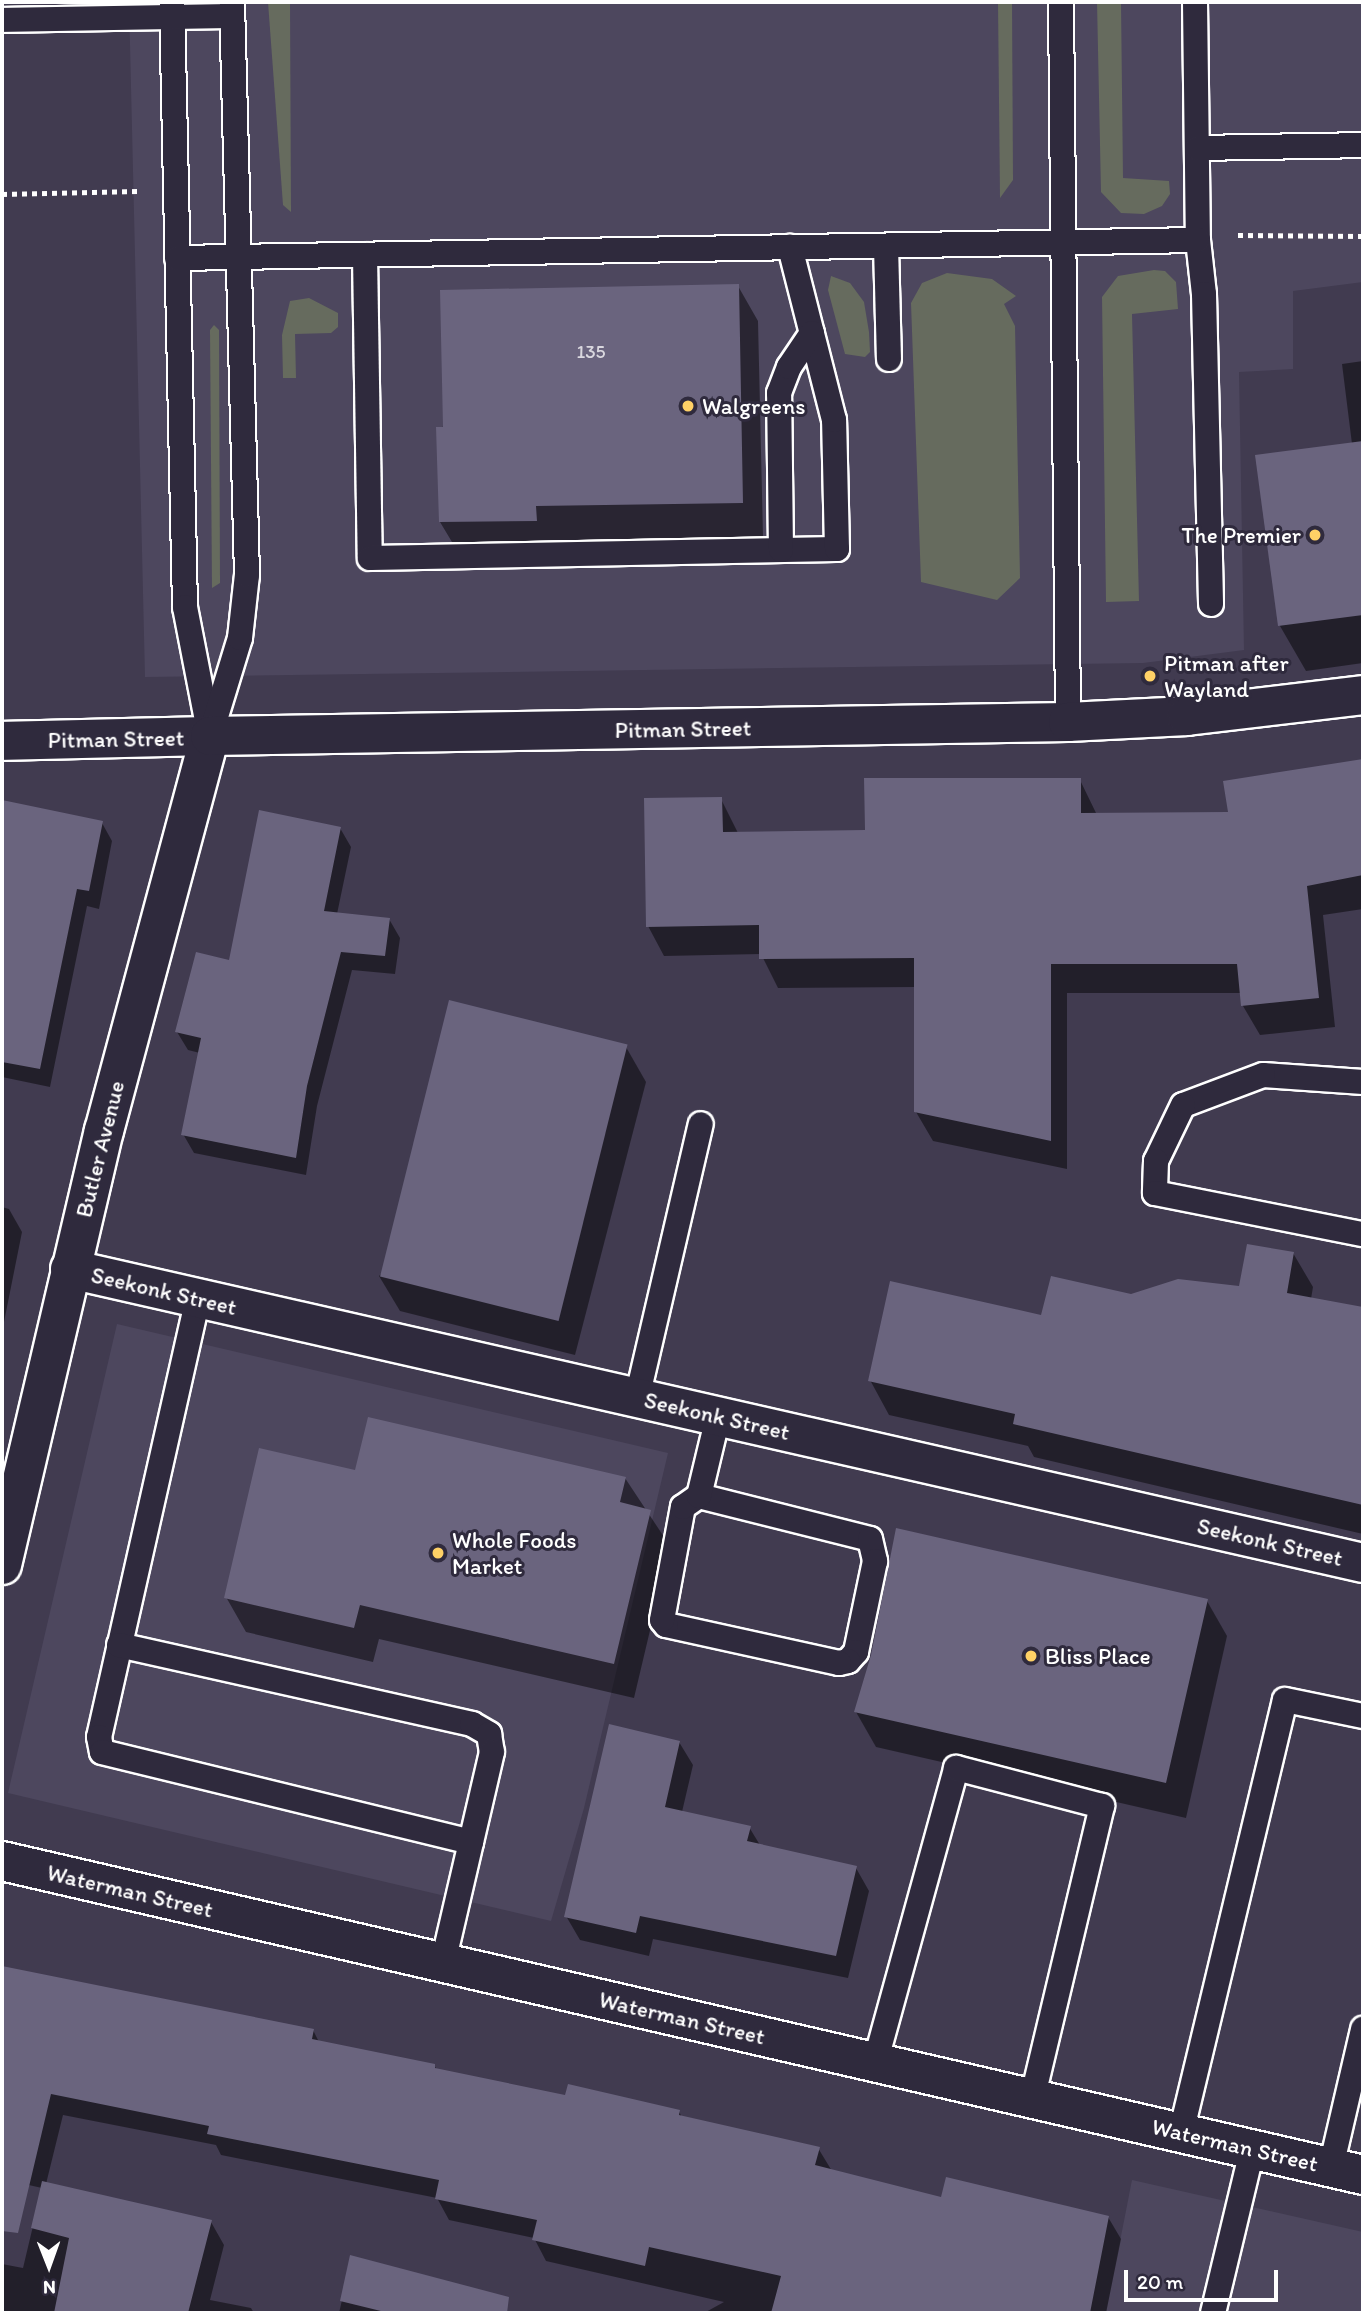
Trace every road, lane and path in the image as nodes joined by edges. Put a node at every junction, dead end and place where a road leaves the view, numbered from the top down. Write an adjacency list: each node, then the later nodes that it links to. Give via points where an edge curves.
1 (1061, 2): 13 (lane)
2 (1195, 2): 7 (lane)
3 (172, 9): 4 (lane); 5 (lane); 18 (lane)
4 (232, 9): 17 (lane)
5 (2, 20)
6 (1363, 145): 7 (lane)
7 (1197, 148): 12 (lane)
8 (153, 191): 9 (path)
9 (2, 194)
10 (1238, 225): 11 (path, via 1238,237)
11 (1363, 236)
12 (1198, 240): 13 (lane); 22 (lane, via 1204,294)
13 (1064, 242): 14 (lane); 24 (lane)
14 (886, 246): 15 (lane); 20 (lane)
15 (790, 247): 16 (lane); 19 (lane)
16 (365, 255): 17 (lane); 21 (lane, via 370,558)
17 (237, 257): 18 (lane); 25 (lane, via 247,575 240,638)
18 (177, 258): 25 (lane, via 185,607)
19 (812, 332): 21 (lane, via 789,367 779,393); 21 (lane, via 834,420 837,549)
20 (889, 359)
21 (782, 550)
22 (1211, 604)
23 (1363, 695): 24 (street, Pitman Street, via 1187,716)
24 (1069, 722): 25 (street, Pitman Street)
25 (210, 736): 26 (street, Pitman Street); 30 (street, Butler Avenue)
26 (2, 741)
27 (1363, 1082): 29 (lane, via 1263,1075 1183,1105 1156,1161 1155,1193)
28 (701, 1124): 32 (lane)
29 (1363, 1234)
30 (70, 1269): 31 (street, Seekonk Street); 36 (street, Butler Avenue)
31 (198, 1298): 32 (street, Seekonk Street); 37 (lane)
32 (637, 1398): 33 (street, Seekonk Street)
33 (718, 1417): 34 (lane); 35 (street, Seekonk Street)
34 (699, 1496): 34 (lane, via 683,1507 661,1608 666,1625 839,1663 848,1661 856,1652 875,1560 870,1539)
35 (1363, 1563)
36 (2, 1565)
37 (119, 1645): 39 (lane, via 99,1737 102,1752); 39 (lane, via 472,1724 489,1734 492,1752)
38 (1363, 1716): 45 (lane, via 1285,1700)
39 (471, 1842): 41 (lane)
40 (2, 1861): 41 (street, Waterman Street)
41 (443, 1963): 43 (street, Waterman Street)
42 (1363, 2029): 47 (lane)
43 (875, 2063): 44 (street, Waterman Street); 44 (lane, via 956,1768 1102,1806)
44 (1032, 2099): 45 (street, Waterman Street)
45 (1181, 2133): 46 (street, Waterman Street)
46 (1252, 2150): 47 (street, Waterman Street); 48 (lane)
47 (1347, 2171)
48 (1213, 2313)

